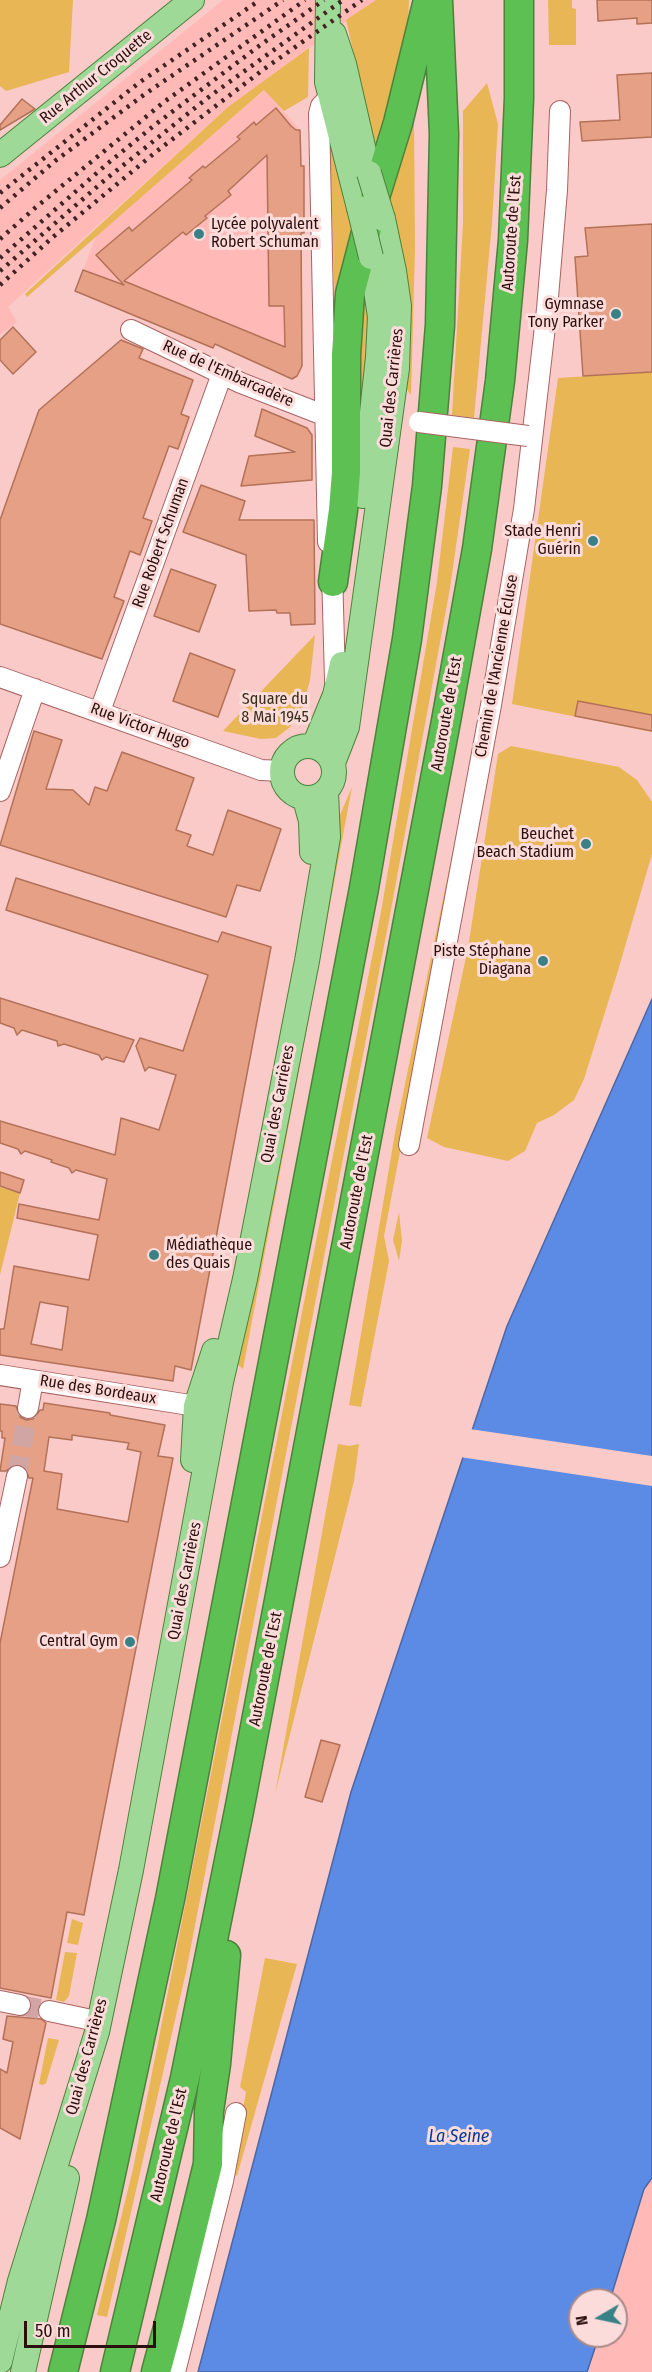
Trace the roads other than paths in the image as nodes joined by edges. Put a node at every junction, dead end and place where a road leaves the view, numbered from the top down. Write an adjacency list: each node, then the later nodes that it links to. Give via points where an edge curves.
1 (192, 0): 8 (main road, Rue Arthur Croquette)
2 (428, 0): 14 (highway, via 350,294 346,472)
3 (438, 0): 41 (highway, via 444,134 440,325 427,486 396,705 164,1931 101,2220)
4 (519, 0): 31 (highway, Autoroute de l’Est, via 512,250 496,415 477,549)
5 (329, 9): 6 (main road, Quai des Carrières); 12 (main road, Quai des Carrières, bridge, via 394,271 399,306)
6 (330, 97): 11 (street, Quai des Carrières, via 319,114); 12 (main road, Quai des Carrières, bridge, via 371,257)
7 (560, 111): 13 (street, Chemin de l'Ancienne Écluse, via 556,202)
8 (0, 155)
9 (131, 330): 10 (street, Rue de l'Embarcadère)
10 (222, 374): 11 (street, Rue de l'Embarcadère); 18 (street, Rue Robert Schuman)
11 (326, 416): 14 (street, Quai des Carrières, via 328,546)
12 (396, 420): 13 (street, bridge); 17 (main road, Quai des Carrières, via 362,506 354,611); 20 (main road, Quai des Carrières, via 347,727)
13 (530, 436): 24 (street, Chemin de l'Ancienne Écluse, via 524,509 491,705)
14 (333, 582): 17 (street, Quai des Carrières)
15 (0, 677): 16 (street, Rue Victor Hugo)
16 (34, 689): 18 (street, Rue Victor Hugo); 22 (street)
17 (335, 694): 19 (main road, Quai des Carrières)
18 (100, 711): 21 (street, Rue Victor Hugo, via 261,770)
19 (314, 746): 20 (main road); 21 (main road, via 288,754)
20 (333, 763): 23 (main road, via 333,780)
21 (282, 771): 23 (main road, via 282,779 291,792)
22 (0, 791)
23 (315, 795): 27 (main road, Quai des Carrières, via 312,852)
24 (409, 1145)
25 (0, 1375): 26 (street, Rue des Bordeaux)
26 (33, 1380): 27 (street, Rue des Bordeaux); 28 (street)
27 (205, 1406): 32 (main road, Quai des Carrières, via 150,1775); 36 (main road, Quai des Carrières, via 195,1444 164,1645)
28 (28, 1408)
29 (17, 1476): 30 (street)
30 (0, 1557)
31 (238, 1811): 42 (highway, Autoroute de l’Est, via 185,2078); 43 (highway, via 209,2111 208,2164)
32 (103, 1995): 39 (main road, Quai des Carrières, via 97,2032 20,2281); 40 (main road, via 101,2028)
33 (0, 2001): 34 (street)
34 (20, 2005)
35 (49, 2011): 36 (street)
36 (87, 2019): 38 (main road, Quai des Carrières)
37 (236, 2113): 44 (street)
38 (0, 2304)
39 (0, 2361)
40 (23, 2372)
41 (63, 2372)
42 (115, 2372)
43 (156, 2372)
44 (175, 2372)

